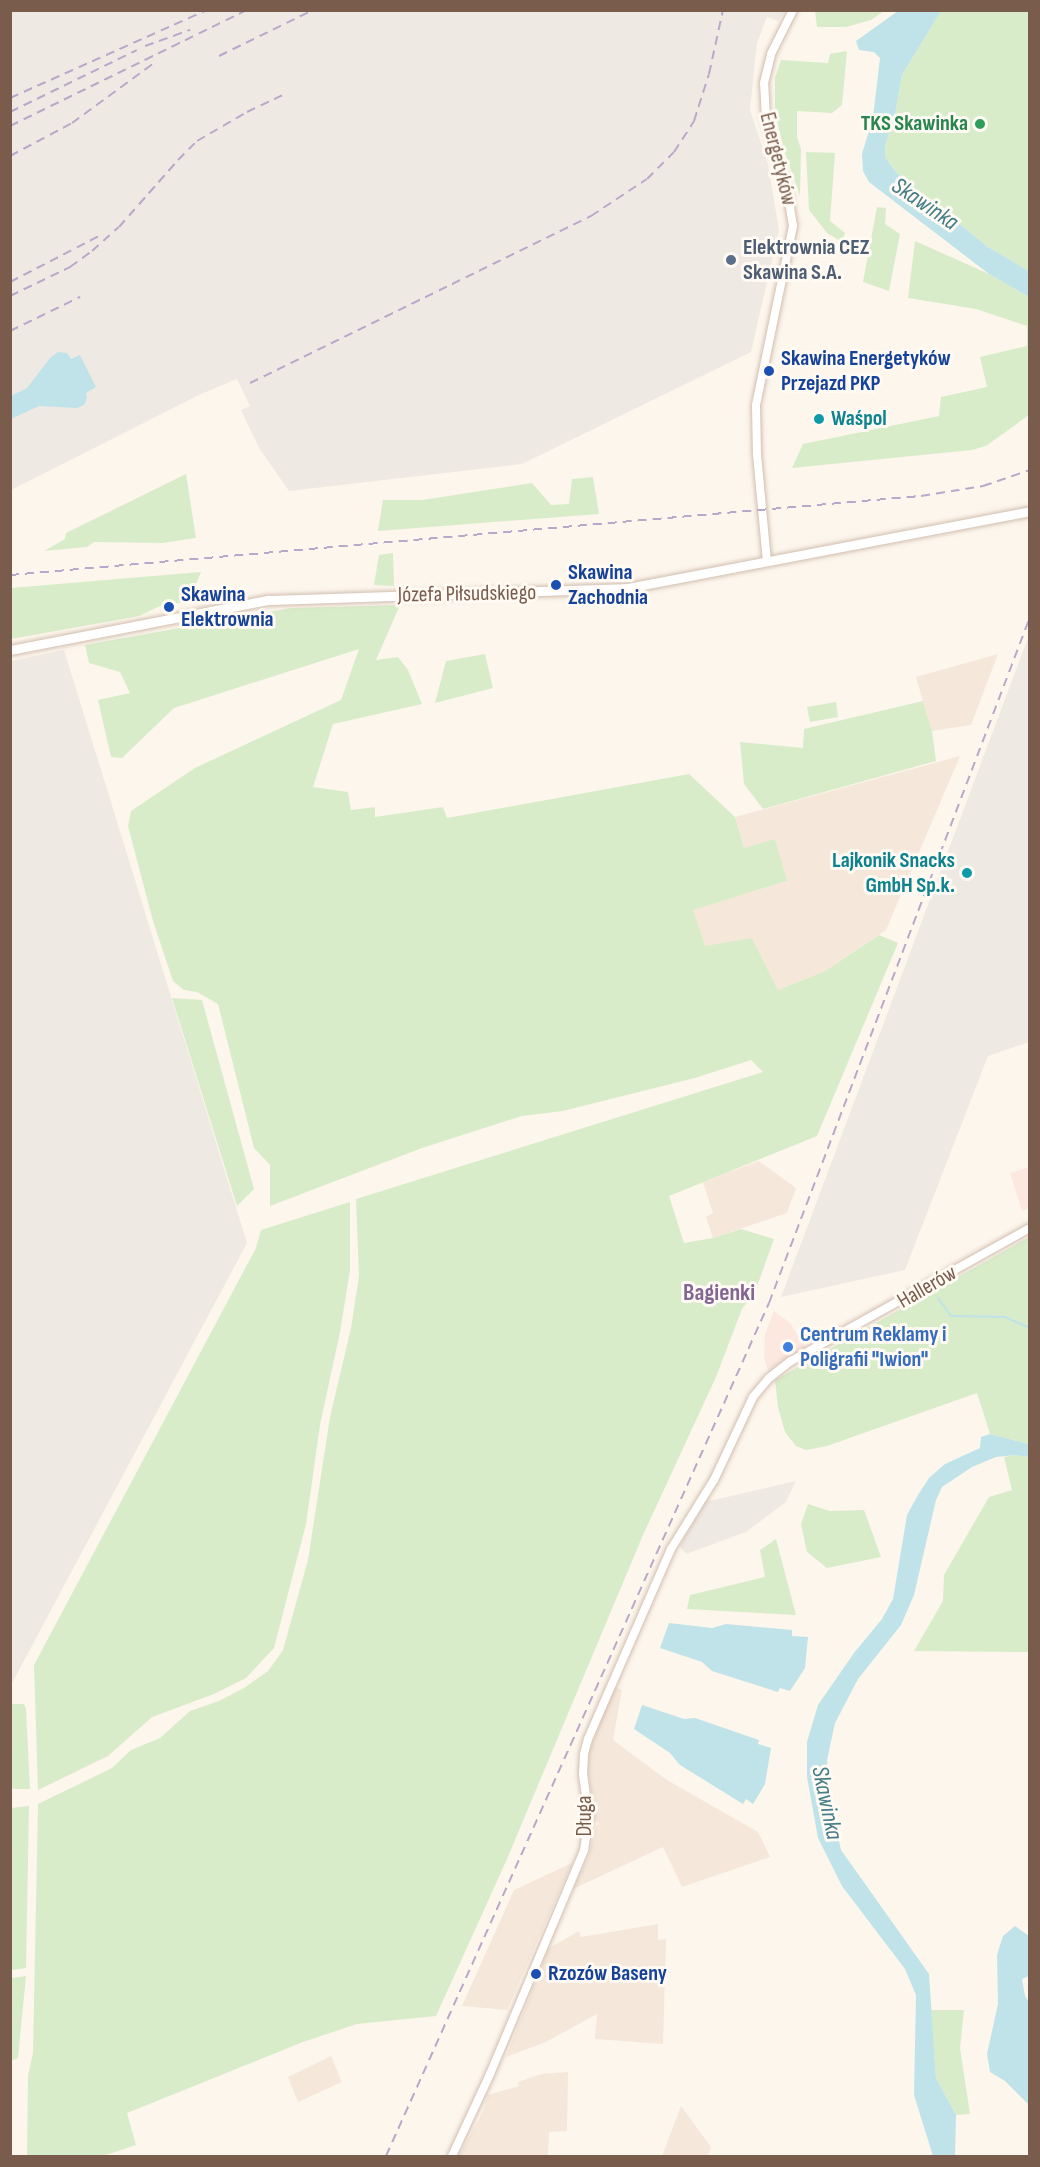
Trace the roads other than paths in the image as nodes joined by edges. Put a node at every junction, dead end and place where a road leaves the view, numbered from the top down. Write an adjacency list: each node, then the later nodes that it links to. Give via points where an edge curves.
1 (793, 10): 3 (street, Energetyków, via 771,54 764,83 766,119 789,195 793,226 756,405)
2 (1029, 511): 3 (main road, Józefa Piłsudskiego)
3 (767, 562): 4 (main road, Józefa Piłsudskiego, via 617,589 268,600)
4 (10, 650)
5 (1029, 1228): 6 (street, Hallerów, via 791,1361 771,1376 744,1412)
6 (714, 1480): 7 (street, Długa, via 671,1549 586,1745 583,1774 590,1818 588,1839)
7 (452, 2157)

